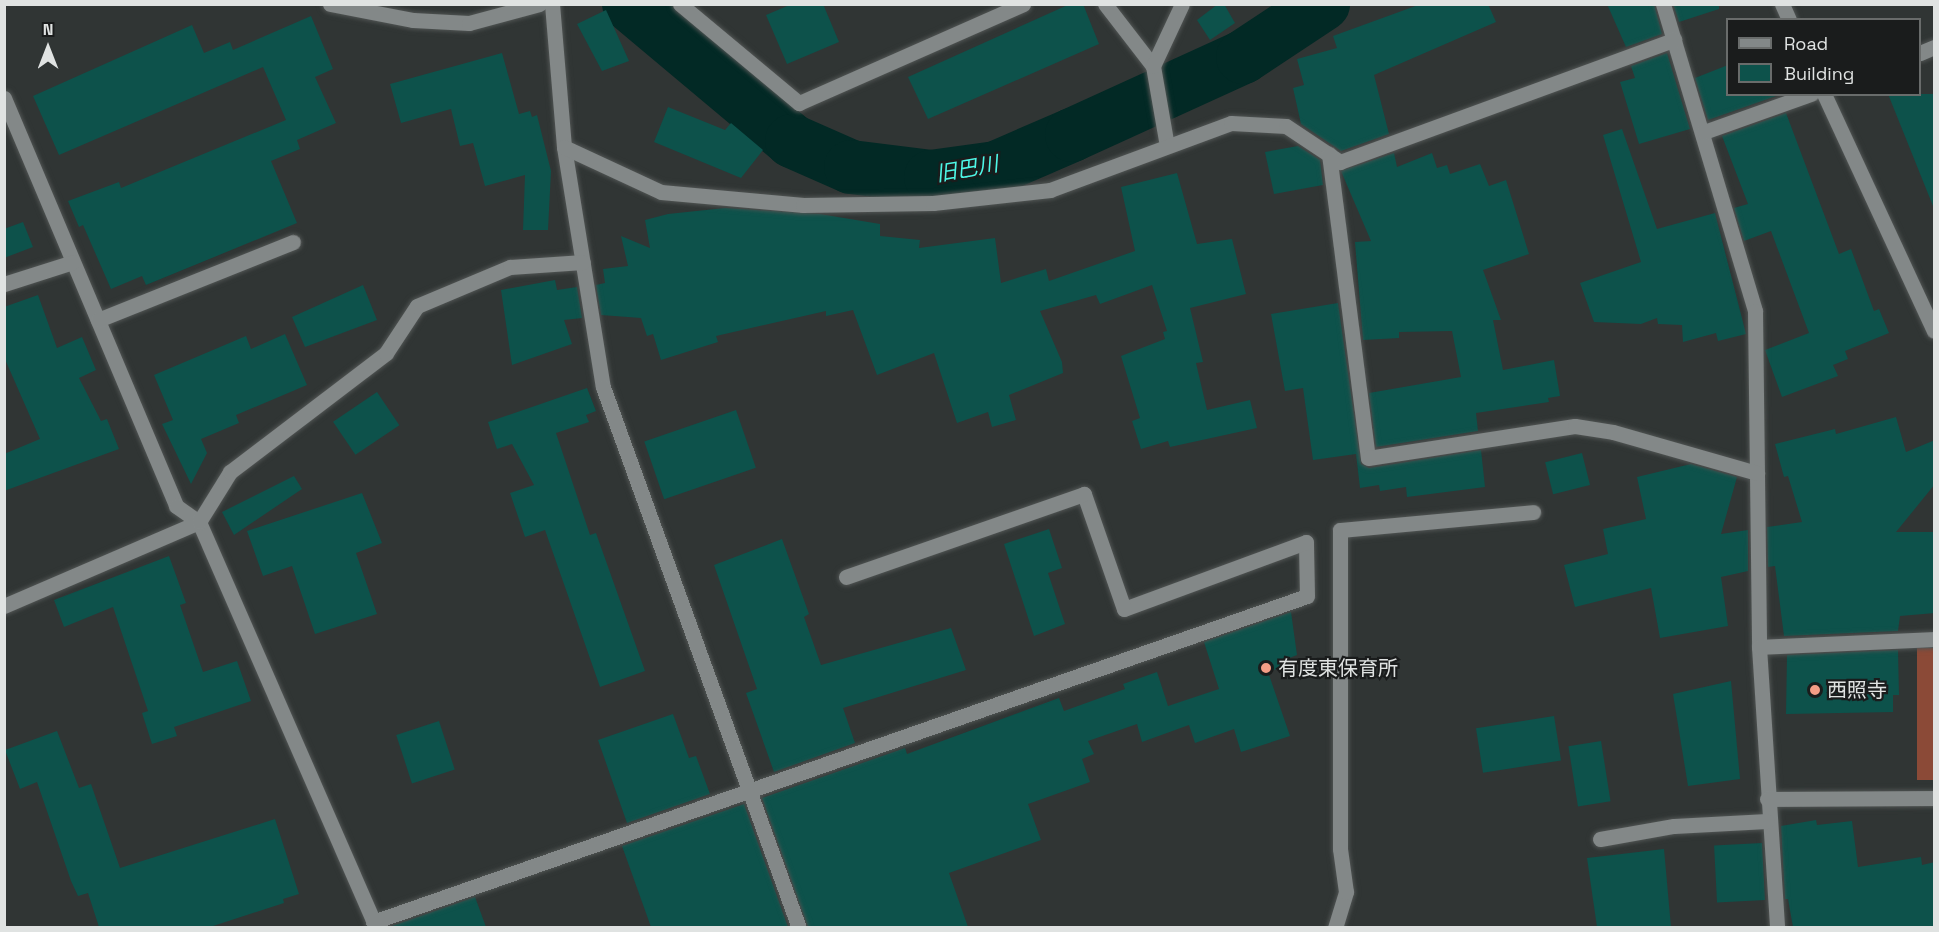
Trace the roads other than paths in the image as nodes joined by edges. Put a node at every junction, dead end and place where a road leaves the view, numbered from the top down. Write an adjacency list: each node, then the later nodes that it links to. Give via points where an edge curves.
1 (330, 4): 2 (street, via 413,20 469,23)
2 (540, 4)
3 (552, 4): 20 (street)
4 (680, 4): 5 (street, via 799,102)
5 (1023, 4)
6 (1105, 4): 14 (street)
7 (1182, 4): 14 (street)
8 (1664, 4): 11 (street)
9 (1782, 4): 10 (street)
10 (1788, 18)
11 (1674, 40): 18 (street); 21 (street, via 1340,162)
12 (1935, 47): 13 (street)
13 (1921, 53)
14 (1153, 66): 19 (street)
15 (1804, 96): 18 (street)
16 (1825, 96): 27 (street)
17 (4, 98): 23 (street)
18 (1704, 132): 28 (street, via 1755,311)
19 (1167, 146): 20 (street, via 1050,190 933,203 803,205 661,192); 21 (street, via 1231,123 1286,126)
20 (564, 147): 24 (street)
21 (1329, 154): 28 (street, via 1368,458 1575,426 1613,432)
22 (293, 242): 26 (street)
23 (73, 262): 25 (street); 26 (street)
24 (583, 262): 30 (street, via 510,267 417,306 386,353 230,472); 35 (street, via 603,387)
25 (4, 285)
26 (98, 320): 30 (street, via 176,506)
27 (1935, 331)
28 (1757, 473): 34 (street)
29 (1533, 512): 42 (street, via 1340,530 1340,849 1346,892)
30 (199, 522): 32 (street); 40 (street)
31 (846, 577): 35 (street, via 1084,494 1124,609 1306,542 1307,596)
32 (4, 606)
33 (1935, 639): 34 (street)
34 (1759, 646): 37 (street)
35 (752, 790): 40 (street); 41 (street)
36 (1935, 798): 37 (street)
37 (1767, 799): 38 (street)
38 (1767, 821): 39 (street, via 1674,826); 43 (street)
39 (1600, 839)
40 (374, 925)
41 (799, 927)
42 (1335, 927)
43 (1776, 927)

